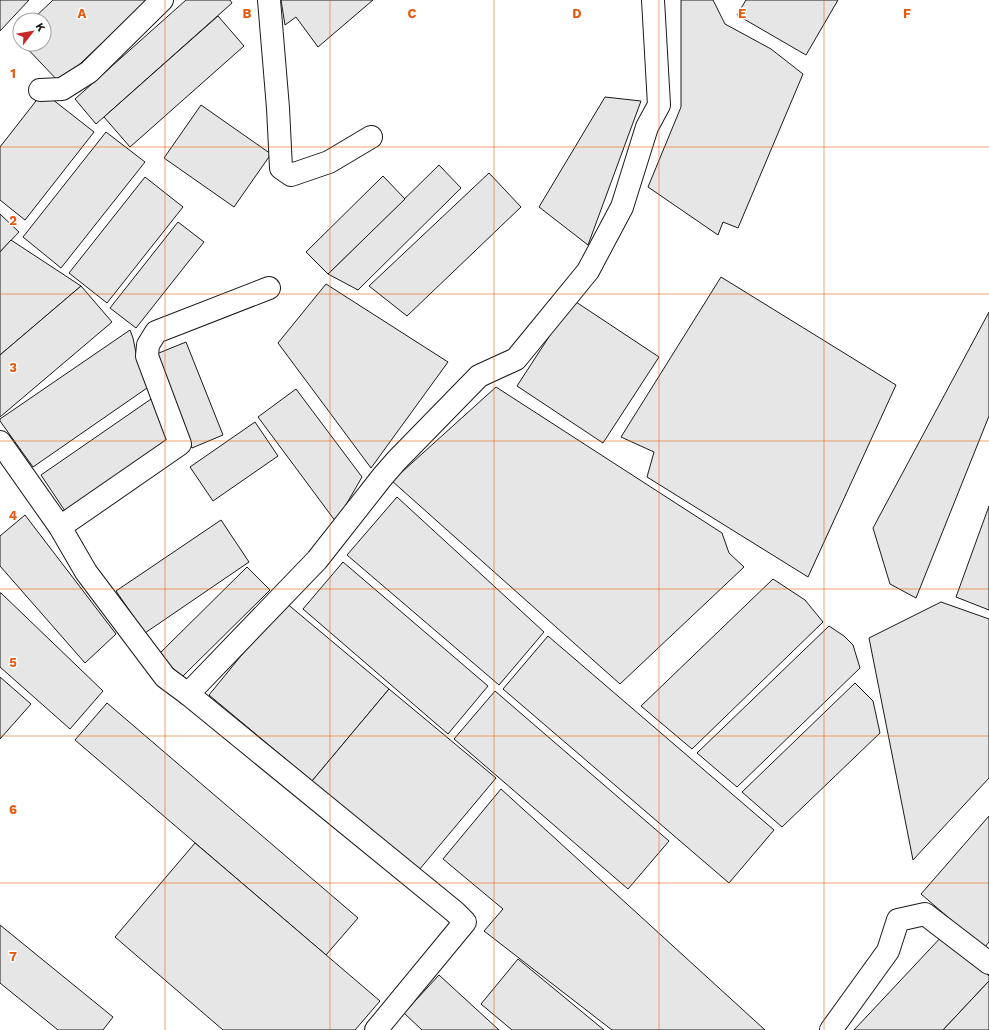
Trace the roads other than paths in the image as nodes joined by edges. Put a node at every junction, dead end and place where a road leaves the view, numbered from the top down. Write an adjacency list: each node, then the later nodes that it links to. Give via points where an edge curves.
1 (162, 0): 4 (street, via 89,72 62,89)
2 (269, 0): 5 (street, via 281,168 291,175 329,162)
3 (653, 0): 9 (street, via 659,105 647,128 622,207 588,271 516,359 478,376 397,460 317,560)
4 (40, 90)
5 (371, 137)
6 (269, 288): 8 (street, via 156,332 148,345 148,356 180,444)
7 (0, 442): 8 (street)
8 (60, 527): 9 (street, via 86,572 165,677)
9 (188, 694): 11 (street, via 465,922)
10 (989, 963): 12 (street, via 925,914 898,920 888,951)
11 (376, 1030)
12 (831, 1030)

